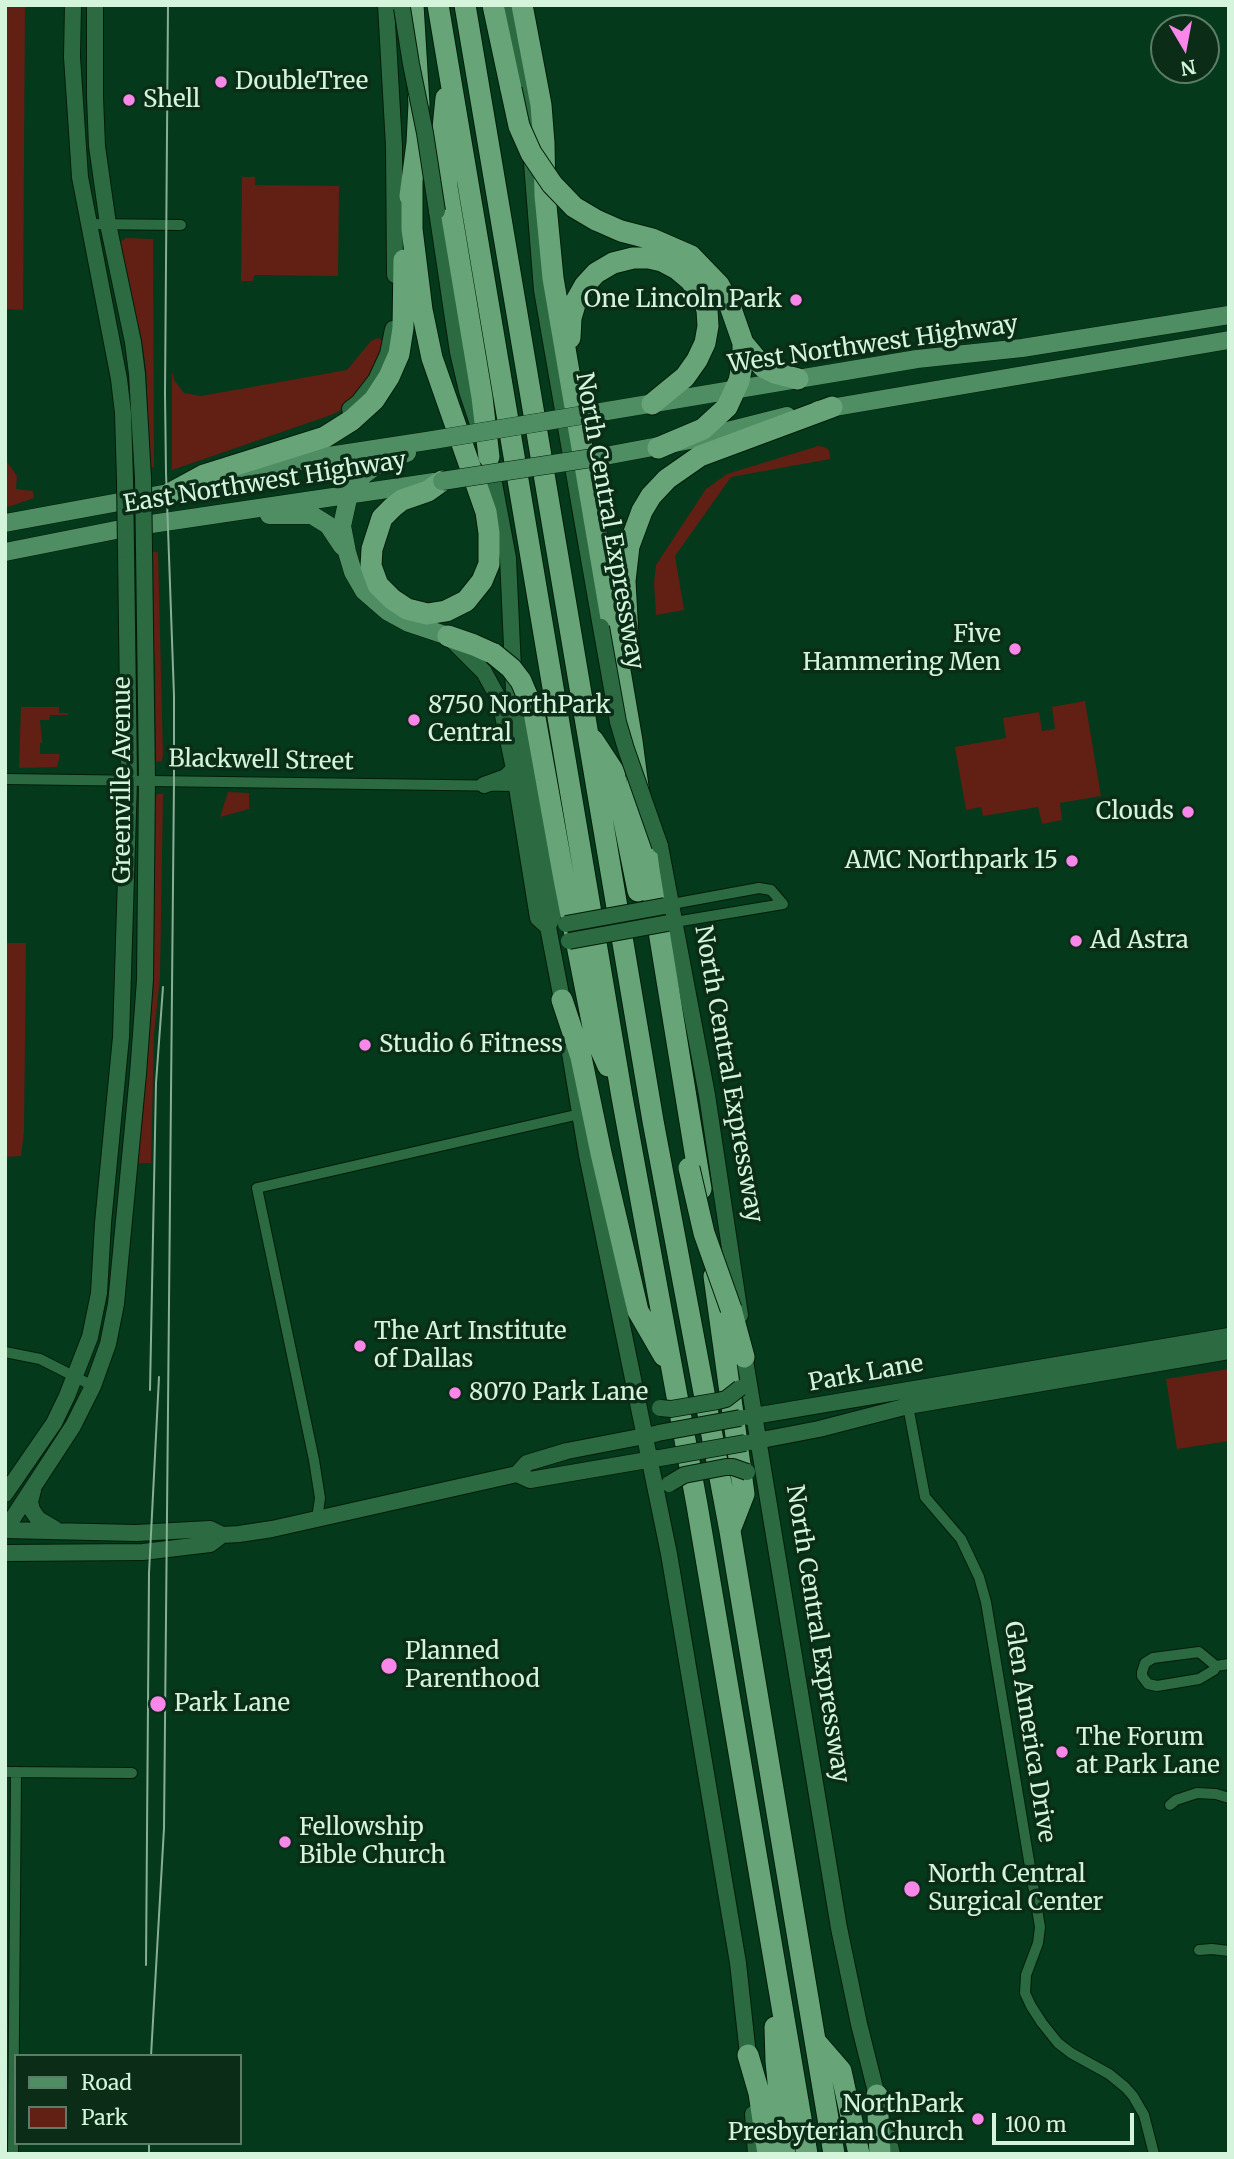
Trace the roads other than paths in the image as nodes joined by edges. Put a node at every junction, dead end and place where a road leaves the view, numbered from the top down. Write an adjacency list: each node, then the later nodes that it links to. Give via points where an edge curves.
1 (438, 5): 9 (highway)
2 (465, 5): 35 (highway)
3 (493, 5): 16 (highway, bridge, via 519,126 552,184 596,220 691,256 719,285)
4 (510, 5): 43 (main road, North Central Expressway, bridge, via 528,111 542,290 601,627 622,735 660,846)
5 (522, 5): 19 (highway, via 541,105 549,242)
6 (400, 6): 10 (highway, via 419,104); 25 (main road, bridge, via 425,133 458,352); 26 (main road, via 394,317 388,354 376,380 338,420 313,433 234,458)
7 (73, 13): 8 (main road); 11 (main road, Greenville Avenue, via 79,168)
8 (95, 13): 12 (main road, Greenville Avenue, via 95,124)
9 (449, 71): 25 (highway, via 442,138 447,187); 50 (highway)
10 (412, 182): 26 (highway, via 404,229 399,354 374,400 325,438); 27 (highway, via 412,229 432,358 486,512 489,533 489,564 482,581 466,600 446,611 427,614 407,608 378,585 371,566 372,549 382,518 393,507)
11 (89, 224): 12 (street); 39 (main road, Greenville Avenue, bridge, via 119,379)
12 (108, 224): 13 (street); 40 (main road, Greenville Avenue, bridge, via 136,364 143,478)
13 (181, 225)
14 (1229, 314): 17 (main road, West Northwest Highway)
15 (1229, 340): 21 (main road)
16 (743, 343): 17 (highway, via 763,367); 18 (highway)
17 (798, 379): 18 (main road, West Northwest Highway)
18 (736, 390): 20 (main road, West Northwest Highway); 24 (highway, via 712,423)
19 (575, 396): 20 (highway, via 570,344 576,301 596,273 613,263 649,258 677,269 690,280 702,296 708,326 705,343 685,377); 36 (highway)
20 (652, 404): 22 (main road, West Northwest Highway, bridge)
21 (832, 407): 24 (main road); 36 (highway, via 700,456 667,479 642,511 629,546 625,581)
22 (525, 425): 23 (main road, East Northwest Highway, bridge)
23 (433, 440): 28 (main road, East Northwest Highway, via 281,464); 29 (main road, via 382,461 357,480)
24 (658, 447): 27 (main road, East Northwest Highway, bridge)
25 (489, 457): 45 (main road, via 508,558 517,713 553,915)
26 (204, 475): 28 (highway)
27 (442, 481): 29 (main road, East Northwest Highway)
28 (169, 494): 31 (main road, East Northwest Highway)
29 (349, 494): 30 (main road, East Northwest Highway); 33 (main road, via 342,526)
30 (229, 513): 32 (main road, East Northwest Highway); 33 (main road, via 312,515 328,525)
31 (5, 523)
32 (5, 552)
33 (347, 552): 34 (main road, via 364,592 409,623)
34 (448, 636): 37 (main road, via 492,685); 50 (highway, bridge, via 494,654 511,668 528,696 595,1037)
35 (587, 732): 57 (highway, bridge, via 614,772 689,1168 704,1233); 78 (highway, via 663,1179)
36 (632, 741): 78 (highway, via 744,1494)
37 (514, 769): 41 (main road); 42 (main road)
38 (5, 779): 39 (street, Blackwell Street)
39 (129, 780): 40 (street, Blackwell Street); 44 (main road, Greenville Avenue)
40 (146, 780): 41 (street, Blackwell Street); 46 (main road, Greenville Avenue)
41 (484, 785): 42 (street, Blackwell Street)
42 (516, 786): 45 (main road, via 538,918)
43 (670, 914): 43 (street, via 783,904 771,890 759,888); 45 (main road, bridge); 57 (main road, North Central Expressway, via 707,1095)
44 (125, 916): 46 (main road, via 136,933 137,976); 48 (main road, Greenville Avenue)
45 (549, 934): 47 (main road)
46 (145, 980): 49 (main road, Greenville Avenue)
47 (562, 1000): 51 (main road); 59 (highway, via 581,1057 638,1311)
48 (118, 1073): 49 (main road); 52 (main road, Greenville Avenue)
49 (138, 1074): 53 (main road, Greenville Avenue)
50 (622, 1097): 59 (highway)
51 (580, 1114): 64 (main road); 75 (street, via 257,1188 314,1460 320,1498)
52 (103, 1223): 53 (main road); 60 (main road, Greenville Avenue, via 96,1312)
53 (124, 1225): 63 (main road, Greenville Avenue, via 116,1304)
54 (1229, 1336): 58 (main road, Park Lane)
55 (1229, 1351): 58 (main road, Park Lane)
56 (5, 1352): 60 (street, via 40,1359)
57 (744, 1357): 62 (main road, North Central Expressway)
58 (1099, 1366): 61 (main road, Park Lane); 65 (main road, Park Lane)
59 (672, 1369): 87 (highway)
60 (75, 1376): 63 (street); 73 (main road, Greenville Avenue, via 54,1423)
61 (956, 1381): 65 (main road, via 910,1399); 66 (main road, Park Lane)
62 (744, 1383): 64 (main road, bridge, via 726,1399 671,1409 651,1405); 66 (main road, North Central Expressway)
63 (93, 1386): 71 (main road, Greenville Avenue)
64 (638, 1395): 67 (main road)
65 (908, 1406): 68 (main road, Park Lane); 102 (street, Glen America Drive, via 925,1497 961,1539 986,1602 1040,1927 1025,1993 1058,2043 1109,2074 1133,2096 1144,2115)
66 (748, 1417): 67 (main road, Park Lane, bridge); 68 (main road, North Central Expressway)
67 (652, 1434): 69 (main road); 70 (main road, Park Lane, via 567,1451 527,1463)
68 (752, 1442): 69 (main road, Park Lane, bridge); 72 (main road, North Central Expressway)
69 (655, 1459): 70 (main road, Park Lane, via 530,1480); 74 (main road)
70 (517, 1474): 75 (main road, Park Lane)
71 (36, 1481): 76 (main road, Greenville Avenue); 77 (main road, via 32,1510 38,1519)
72 (766, 1488): 74 (main road, bridge, via 747,1472 726,1467 684,1475 669,1484); 92 (main road, North Central Expressway, via 839,1928)
73 (5, 1494)
74 (659, 1501): 91 (main road, via 738,1963)
75 (317, 1519): 79 (main road, Park Lane)
76 (5, 1530): 77 (main road, Park Lane)
77 (61, 1531): 79 (main road, Park Lane, via 211,1530)
78 (730, 1531): 90 (highway)
79 (222, 1535): 80 (main road, Park Lane, via 210,1544 143,1552)
80 (5, 1553)
81 (1229, 1664): 82 (street)
82 (1216, 1666): 82 (street, via 1199,1652 1153,1658 1145,1663 1142,1676 1157,1686 1199,1679)
83 (11, 1772): 84 (street); 93 (street)
84 (132, 1773)
85 (1229, 1798): 86 (street, via 1197,1793)
86 (1170, 1805)
87 (773, 1948): 96 (highway, via 776,2061); 97 (highway)
88 (1199, 1951): 89 (street)
89 (1229, 1951)
90 (815, 2041): 98 (highway); 99 (highway, via 841,2071)
91 (748, 2055): 94 (main road); 95 (highway)
92 (877, 2095): 100 (highway); 101 (main road, North Central Expressway)
93 (13, 2154)
94 (756, 2154)
95 (768, 2154)
96 (785, 2154)
97 (807, 2154)
98 (834, 2154)
99 (859, 2154)
100 (880, 2154)
101 (892, 2154)
102 (1154, 2154)

